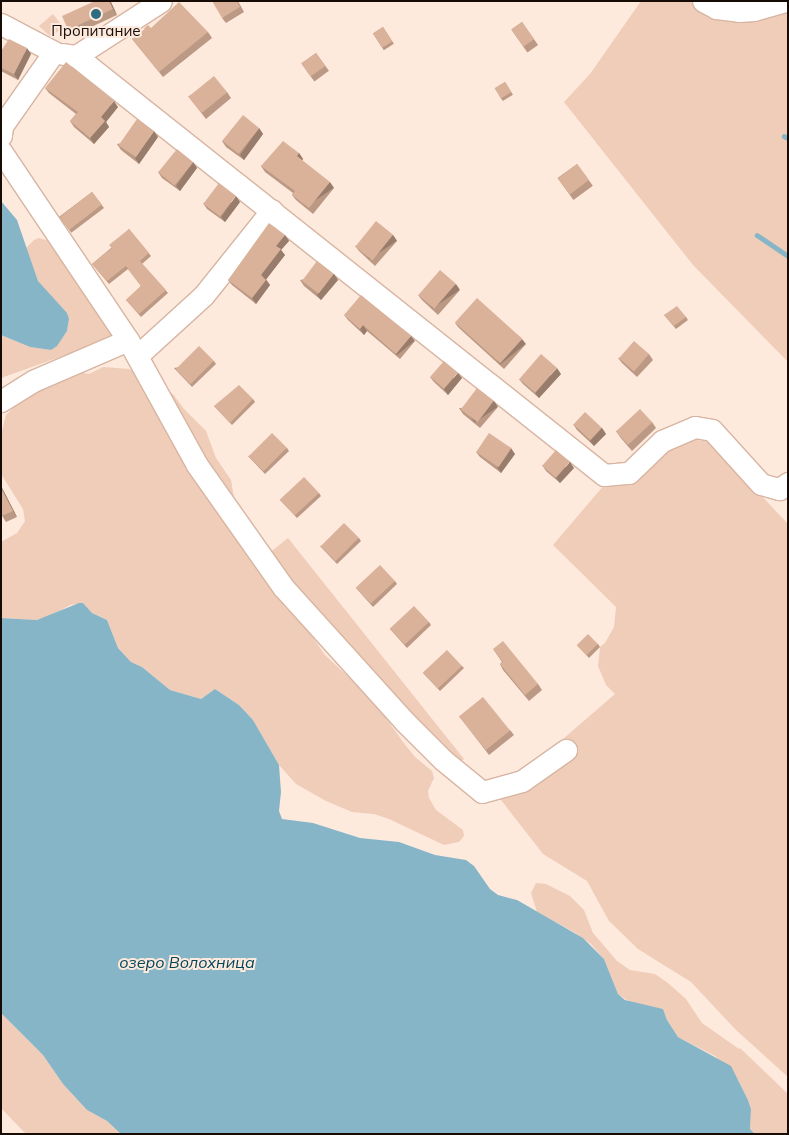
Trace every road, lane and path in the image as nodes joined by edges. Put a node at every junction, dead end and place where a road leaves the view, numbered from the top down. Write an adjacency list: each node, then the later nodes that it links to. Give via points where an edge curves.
1 (161, 1): 6 (street)
2 (703, 1): 3 (street, via 716,8 739,11)
3 (786, 1)
4 (1, 24): 5 (street)
5 (54, 52): 6 (street); 7 (street, via 2,126)
6 (76, 56): 9 (street)
7 (1, 136)
8 (1, 151): 10 (street)
9 (272, 210): 10 (street, via 203,296); 12 (street, via 604,474 629,473 662,441 695,427 712,430 761,484 779,489)
10 (133, 348): 11 (street, via 33,381); 13 (street, via 197,465 283,587 443,760 482,792 522,781)
11 (1, 401)
12 (788, 483)
13 (566, 750)

